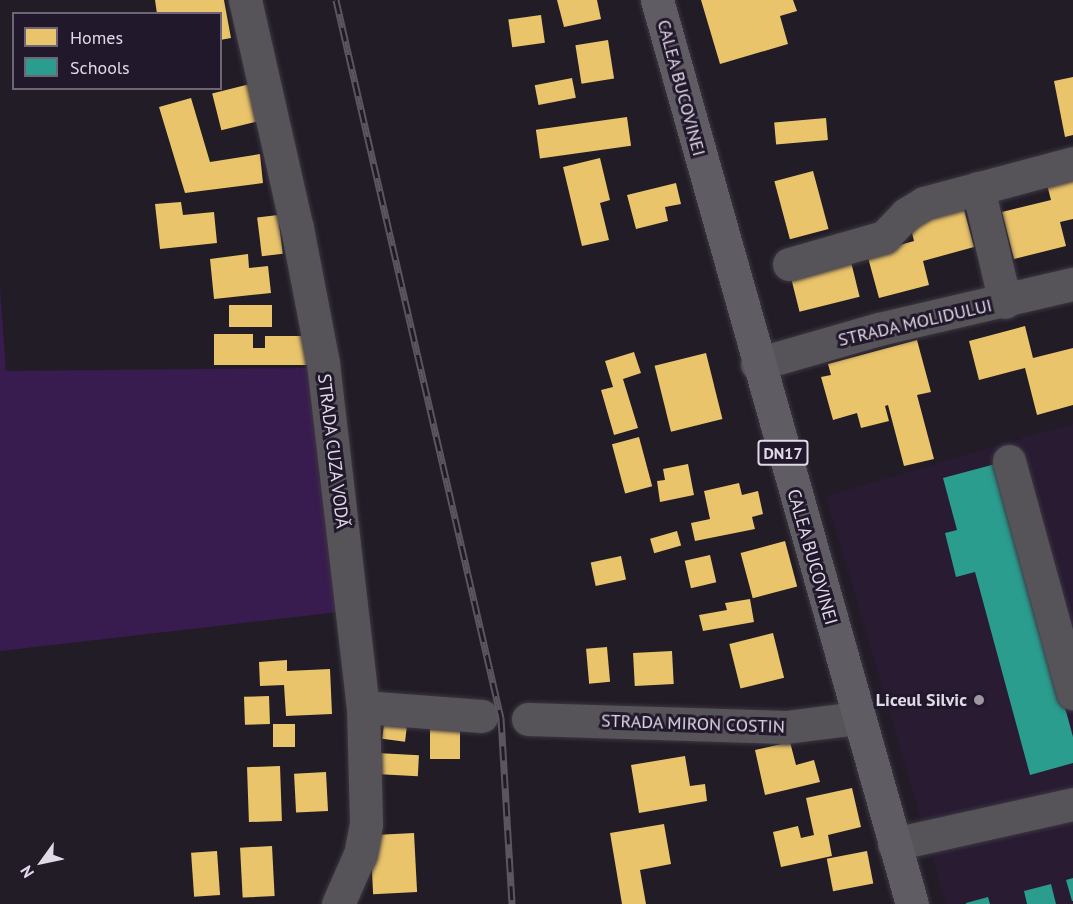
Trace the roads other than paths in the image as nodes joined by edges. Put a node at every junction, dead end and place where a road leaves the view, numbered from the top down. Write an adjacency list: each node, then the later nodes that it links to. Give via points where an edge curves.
1 (245, 0): 11 (street, STRADA CUZA VODĂ, via 297,228 322,363)
2 (657, 0): 8 (highway, CALEA BUCOVINEI / DN17)
3 (1073, 163): 4 (street)
4 (978, 188): 5 (street, via 924,203 906,214 884,237 872,242); 7 (street)
5 (789, 264)
6 (1073, 284): 7 (street, STRADA MOLIDULUI)
7 (1005, 302): 8 (street, STRADA MOLIDULUI, via 879,329)
8 (757, 364): 13 (highway, CALEA BUCOVINEI / DN17)
9 (1009, 461): 10 (street)
10 (1073, 693)
11 (363, 707): 12 (street); 17 (street, STRADA CUZA VODĂ, via 366,824 360,854)
12 (482, 716)
13 (857, 718): 14 (street, STRADA MIRON COSTIN, via 786,727); 16 (highway, CALEA BUCOVINEI / DN17)
14 (528, 719)
15 (1073, 804): 16 (street)
16 (894, 844): 18 (highway, CALEA BUCOVINEI / DN17)
17 (338, 904)
18 (912, 904)

